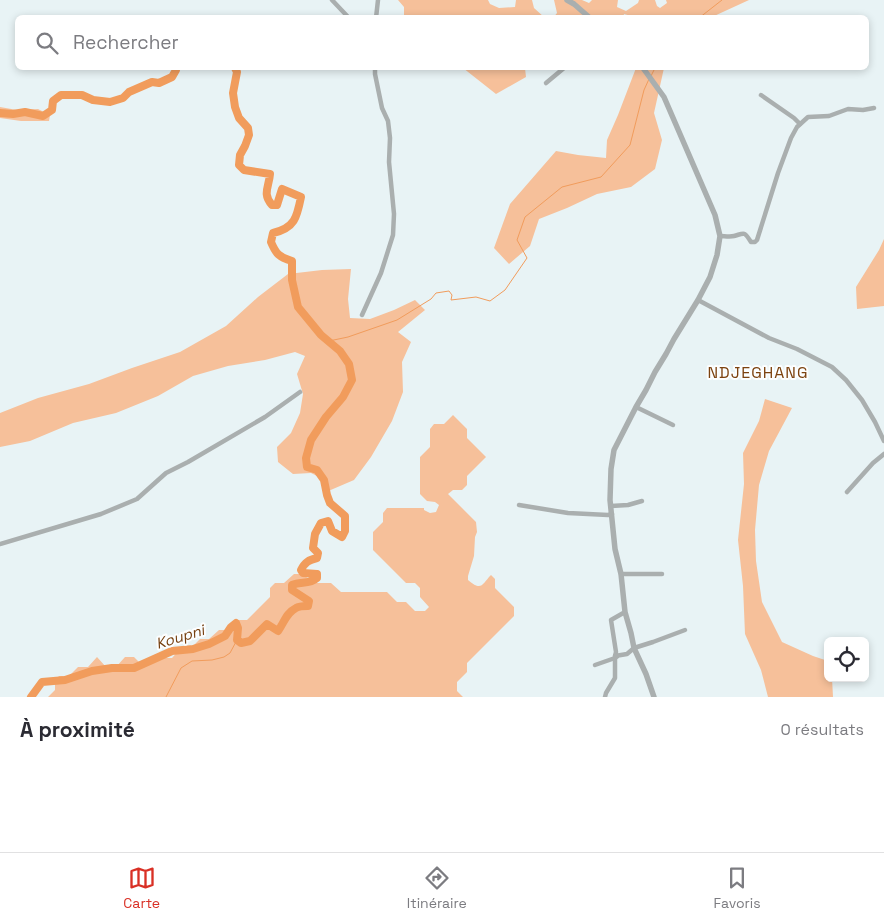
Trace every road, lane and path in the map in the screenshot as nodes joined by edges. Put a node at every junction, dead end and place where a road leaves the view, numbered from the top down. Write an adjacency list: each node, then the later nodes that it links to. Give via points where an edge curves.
1 (332, 0): 4 (street)
2 (378, 0): 5 (street)
3 (567, 0): 6 (street)
4 (346, 15)
5 (376, 15)
6 (587, 15)
7 (375, 70): 16 (street, via 390,138 393,235 381,274)
8 (561, 70): 10 (street)
9 (644, 70): 14 (street, via 664,97 715,215)
10 (546, 82)
11 (761, 95): 13 (street)
12 (874, 108): 13 (street, via 848,109 829,116 808,117)
13 (800, 124): 14 (street, via 790,138 757,240 751,242 747,235 740,233)
14 (720, 236): 15 (street, via 714,267)
15 (698, 300): 18 (street); 20 (street, via 832,367 862,400)
16 (362, 315)
17 (300, 392): 27 (street, via 265,417 166,473 137,499 101,514)
18 (636, 407): 19 (street); 25 (street, via 614,450)
19 (673, 425)
20 (884, 441)
21 (884, 454): 22 (street)
22 (847, 492)
23 (642, 501): 25 (street)
24 (519, 505): 26 (street, via 568,513)
25 (611, 506): 26 (street)
26 (612, 514): 28 (street)
27 (0, 544)
28 (621, 574): 29 (street); 30 (street)
29 (662, 574)
30 (625, 612): 32 (street); 33 (street, via 611,620)
31 (685, 630): 32 (street)
32 (634, 648): 33 (street); 36 (street)
33 (615, 657): 34 (street); 35 (street, via 615,678)
34 (595, 665)
35 (605, 697)
36 (654, 697)

